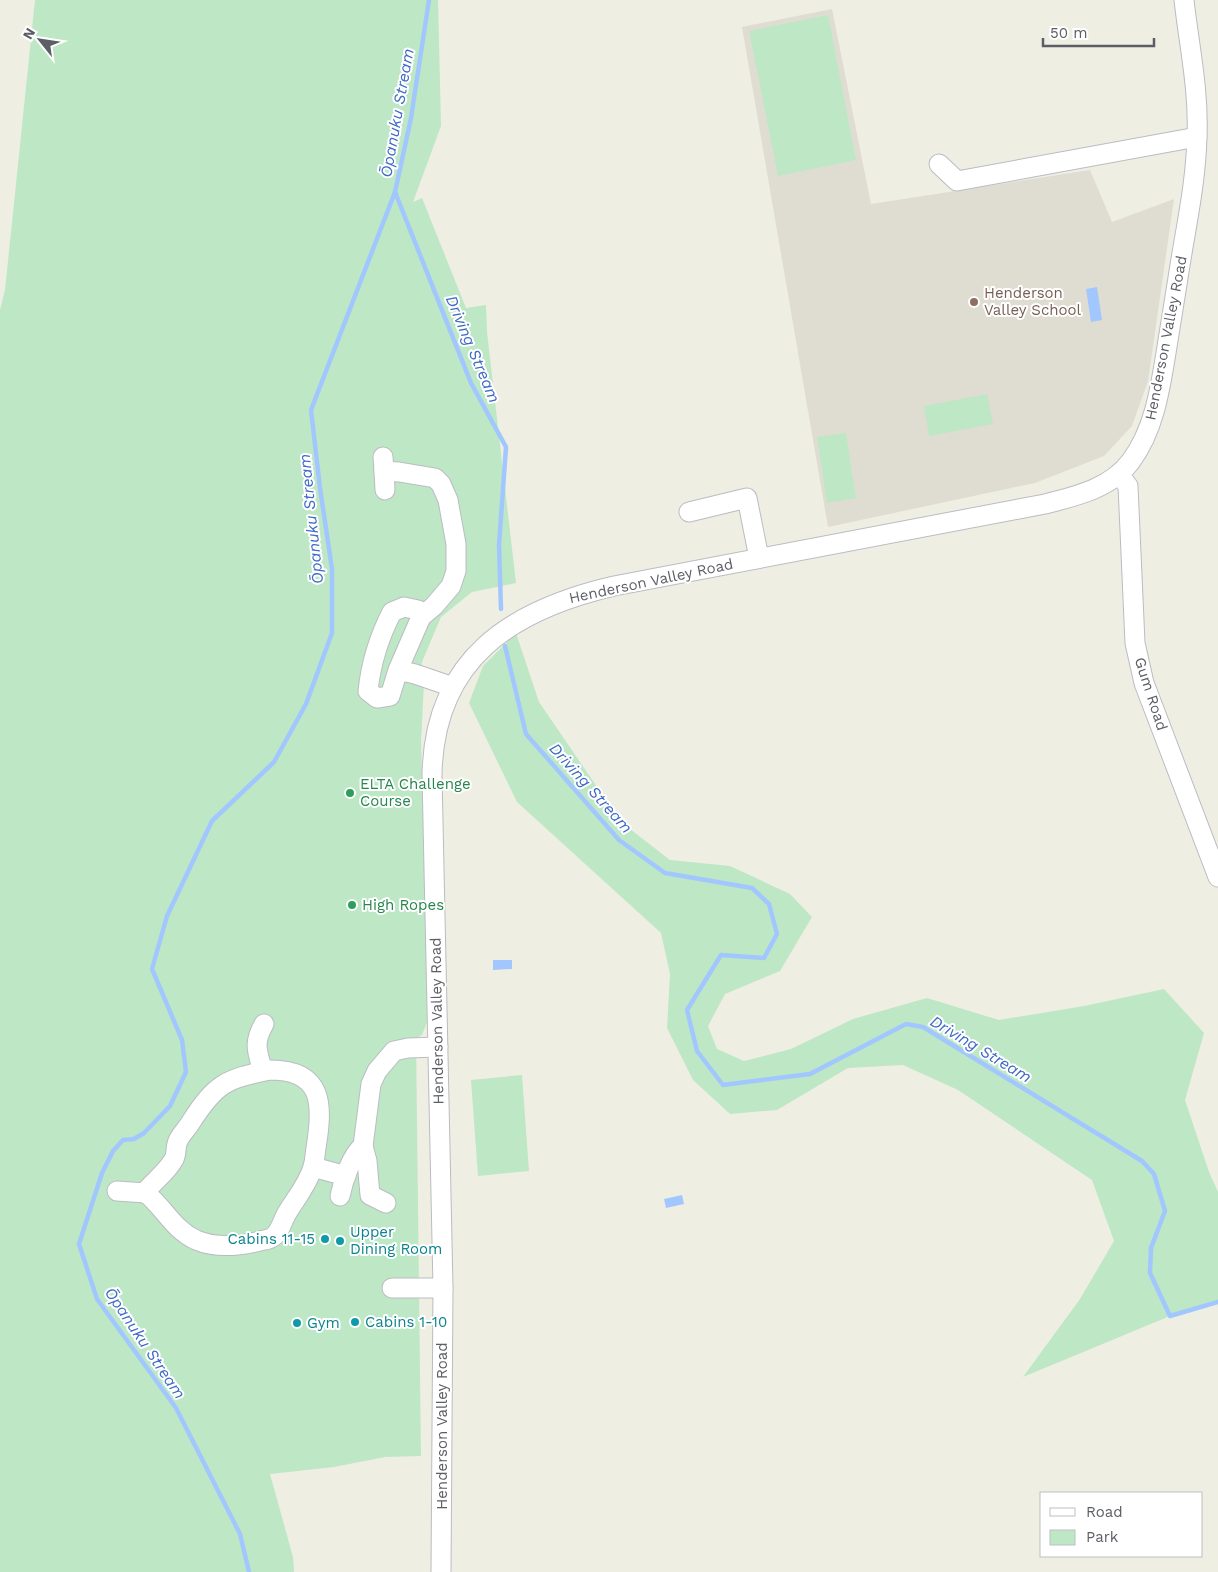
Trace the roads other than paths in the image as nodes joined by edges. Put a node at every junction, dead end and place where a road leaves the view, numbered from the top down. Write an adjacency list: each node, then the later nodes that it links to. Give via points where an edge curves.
1 (1184, 0): 2 (street, Henderson Valley Road, via 1196,92)
2 (1197, 137): 3 (street, via 956,181); 4 (street, Henderson Valley Road, via 1194,180 1155,410 1141,446)
3 (939, 164)
4 (1119, 474): 7 (street, Henderson Valley Road, via 1092,490 1045,504); 11 (street, Gum Road, via 1128,486 1135,642 1139,663)
5 (385, 490): 8 (street, via 384,464 399,472 435,478 448,500 456,544 456,571 451,586)
6 (689, 512): 7 (street, via 747,498)
7 (758, 558): 10 (street, Henderson Valley Road, via 614,586 550,605 529,615 490,642 462,672)
8 (421, 617): 9 (street); 9 (street, via 418,610 404,608 392,612 374,655 368,691 377,698 390,696)
9 (398, 670): 10 (street)
10 (453, 687): 13 (street, Henderson Valley Road, via 443,711 433,754)
11 (1218, 877)
12 (264, 1024): 14 (street, via 258,1034 257,1049)
13 (438, 1047): 15 (street, via 394,1052 377,1071 371,1084); 25 (street, Henderson Valley Road)
14 (263, 1071): 16 (street, via 296,1073 314,1088 319,1118); 19 (street, via 225,1082 214,1092 180,1138 174,1159)
15 (363, 1146): 17 (street, via 355,1154); 22 (street, via 370,1195)
16 (313, 1167): 17 (street); 20 (street)
17 (353, 1179): 21 (street)
18 (117, 1191): 19 (street)
19 (146, 1192): 20 (street, via 174,1224 192,1237 208,1243 236,1246 271,1238)
20 (300, 1194): 23 (street)
21 (340, 1196)
22 (386, 1203)
23 (301, 1213)
24 (392, 1288): 25 (street)
25 (443, 1288): 26 (street, Henderson Valley Road)
26 (441, 1572)

